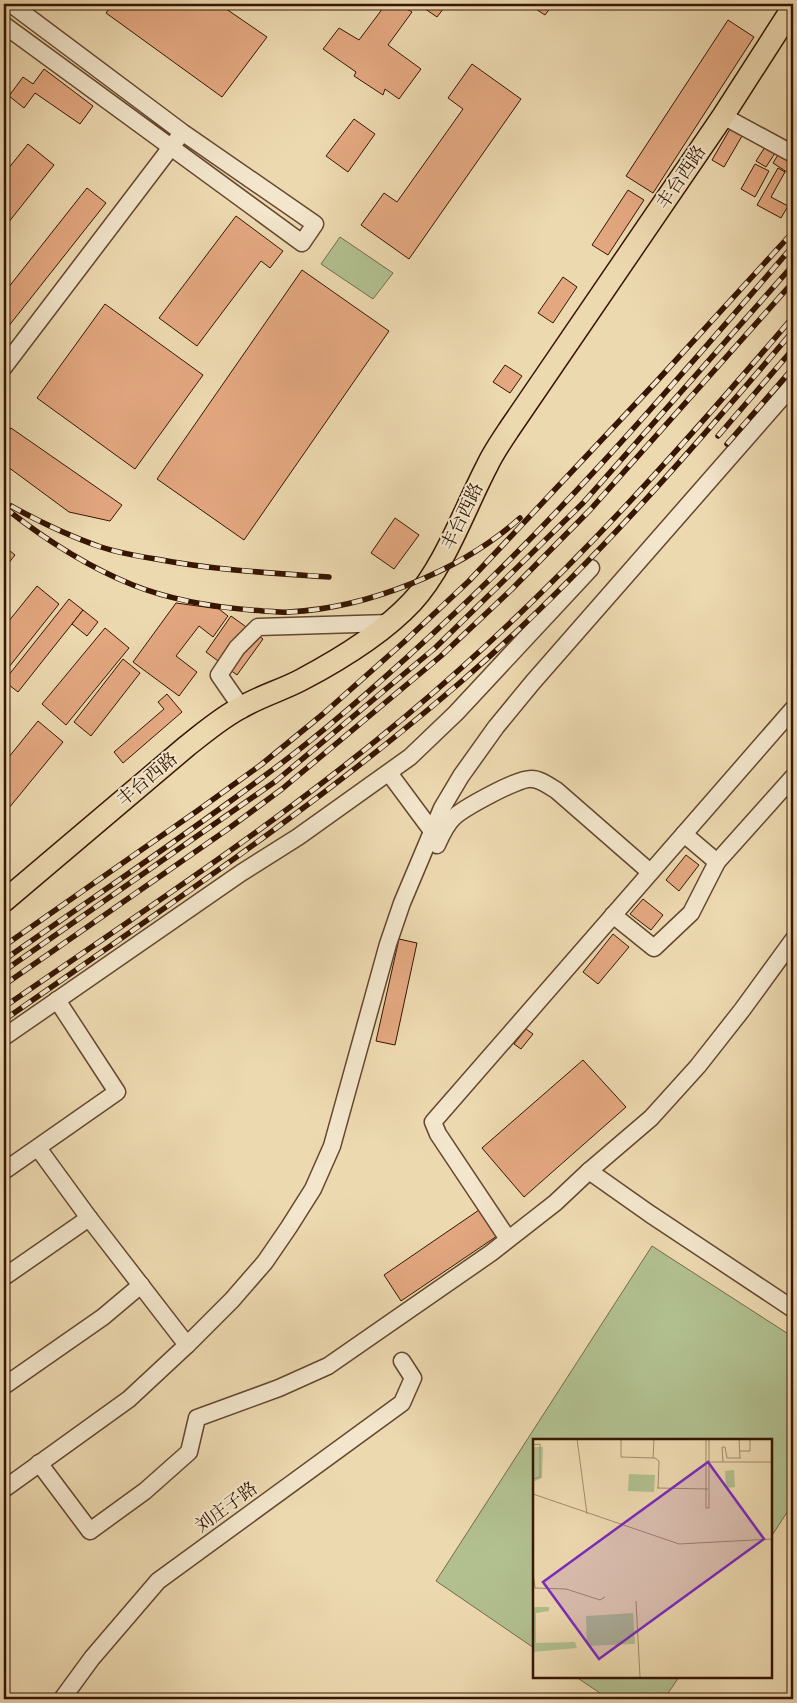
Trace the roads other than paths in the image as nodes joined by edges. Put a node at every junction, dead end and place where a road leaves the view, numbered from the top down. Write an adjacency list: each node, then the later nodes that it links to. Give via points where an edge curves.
1 (11, 4): 5 (street)
2 (793, 7): 4 (main road, 丰台西路)
3 (4, 25): 6 (street)
4 (723, 116): 7 (street); 11 (main road, 丰台西路, via 510,428 487,465 432,575 413,602)
5 (182, 132): 6 (street); 6 (street, via 316,224 302,244)
6 (171, 147): 8 (street)
7 (793, 154)
8 (4, 366)
9 (793, 386): 16 (street, via 496,727 461,776)
10 (591, 568): 14 (street, via 456,712 410,758)
11 (390, 623): 12 (main road, 丰台西路, via 325,667); 12 (street, via 258,627 237,648 220,675)
12 (241, 707): 20 (main road, 丰台西路, via 187,746)
13 (793, 709): 17 (street)
14 (389, 773): 16 (street); 24 (street)
15 (793, 777): 18 (street)
16 (432, 831): 21 (street)
17 (684, 834): 18 (street); 19 (street)
18 (717, 862): 22 (street, via 691,913 654,948)
19 (650, 872): 21 (street, via 556,790 531,778 516,782 453,818 442,832 422,877 408,899); 22 (street)
20 (4, 901)
21 (402, 902): 34 (street, via 332,1146 313,1189 265,1262)
22 (613, 915): 30 (street, via 433,1122)
23 (793, 940): 28 (street, via 698,1066 651,1118)
24 (57, 1000): 25 (street); 26 (street, via 117,1092)
25 (4, 1038)
26 (38, 1148): 27 (street); 29 (street)
27 (4, 1171)
28 (588, 1171): 30 (street, via 555,1203); 33 (street)
29 (89, 1218): 31 (street); 32 (street)
30 (508, 1239): 37 (street, via 328,1366 197,1418 189,1452 145,1491 90,1531)
31 (4, 1277)
32 (141, 1285): 34 (street); 36 (street, via 103,1317)
33 (793, 1309)
34 (187, 1345): 37 (street, via 129,1399)
35 (402, 1361): 39 (street, 刘庄子路, via 413,1378 402,1403 158,1581 92,1658)
36 (4, 1386)
37 (40, 1463): 38 (street)
38 (4, 1489)
39 (62, 1699)

